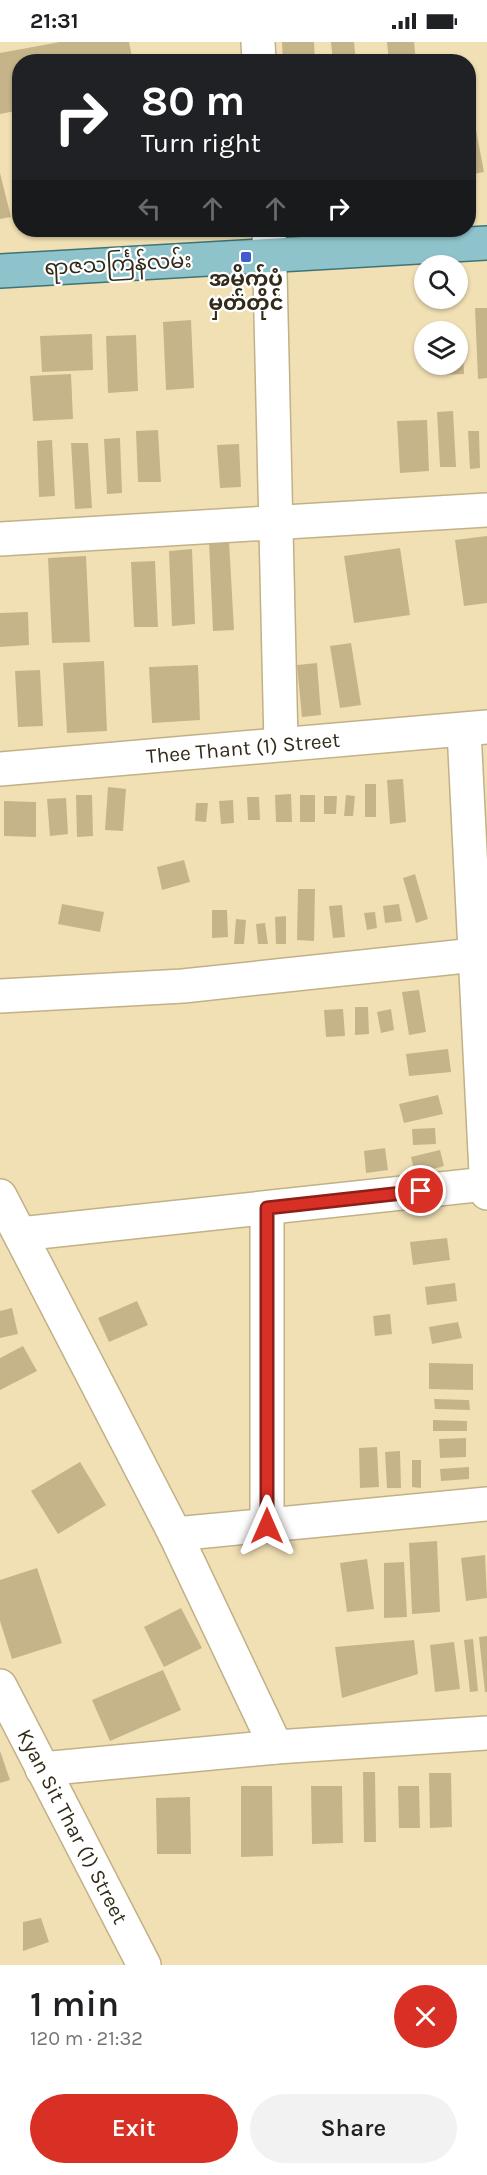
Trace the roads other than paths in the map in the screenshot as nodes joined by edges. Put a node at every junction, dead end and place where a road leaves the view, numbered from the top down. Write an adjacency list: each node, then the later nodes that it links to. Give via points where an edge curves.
1 (270, 243): 2 (main road, ရာဇသင်္ကြန်လမ်း); 3 (main road, ရာဇသင်္ကြန်လမ်း); 5 (street)
2 (487, 243)
3 (0, 271)
4 (487, 510): 5 (street)
5 (277, 523): 6 (street); 8 (street)
6 (0, 539)
7 (475, 729): 8 (street, Thee Thant (1) Street); 10 (street)
8 (281, 744): 9 (street, Thee Thant (1) Street)
9 (0, 769)
10 (475, 955): 11 (street, via 183,986); 12 (street)
11 (0, 996)
12 (487, 1184): 13 (street); 15 (street)
13 (487, 1193)
14 (0, 1196): 16 (street)
15 (267, 1208): 16 (street); 18 (street)
16 (20, 1234): 19 (street)
17 (487, 1504): 18 (street)
18 (267, 1526): 19 (street)
19 (175, 1534): 22 (street)
20 (0, 1686): 23 (street, Kyan Sit Thar (1) Street)
21 (487, 1733): 22 (street)
22 (276, 1747): 23 (street)
23 (42, 1769): 24 (street, Kyan Sit Thar (1) Street)
24 (144, 1965)

